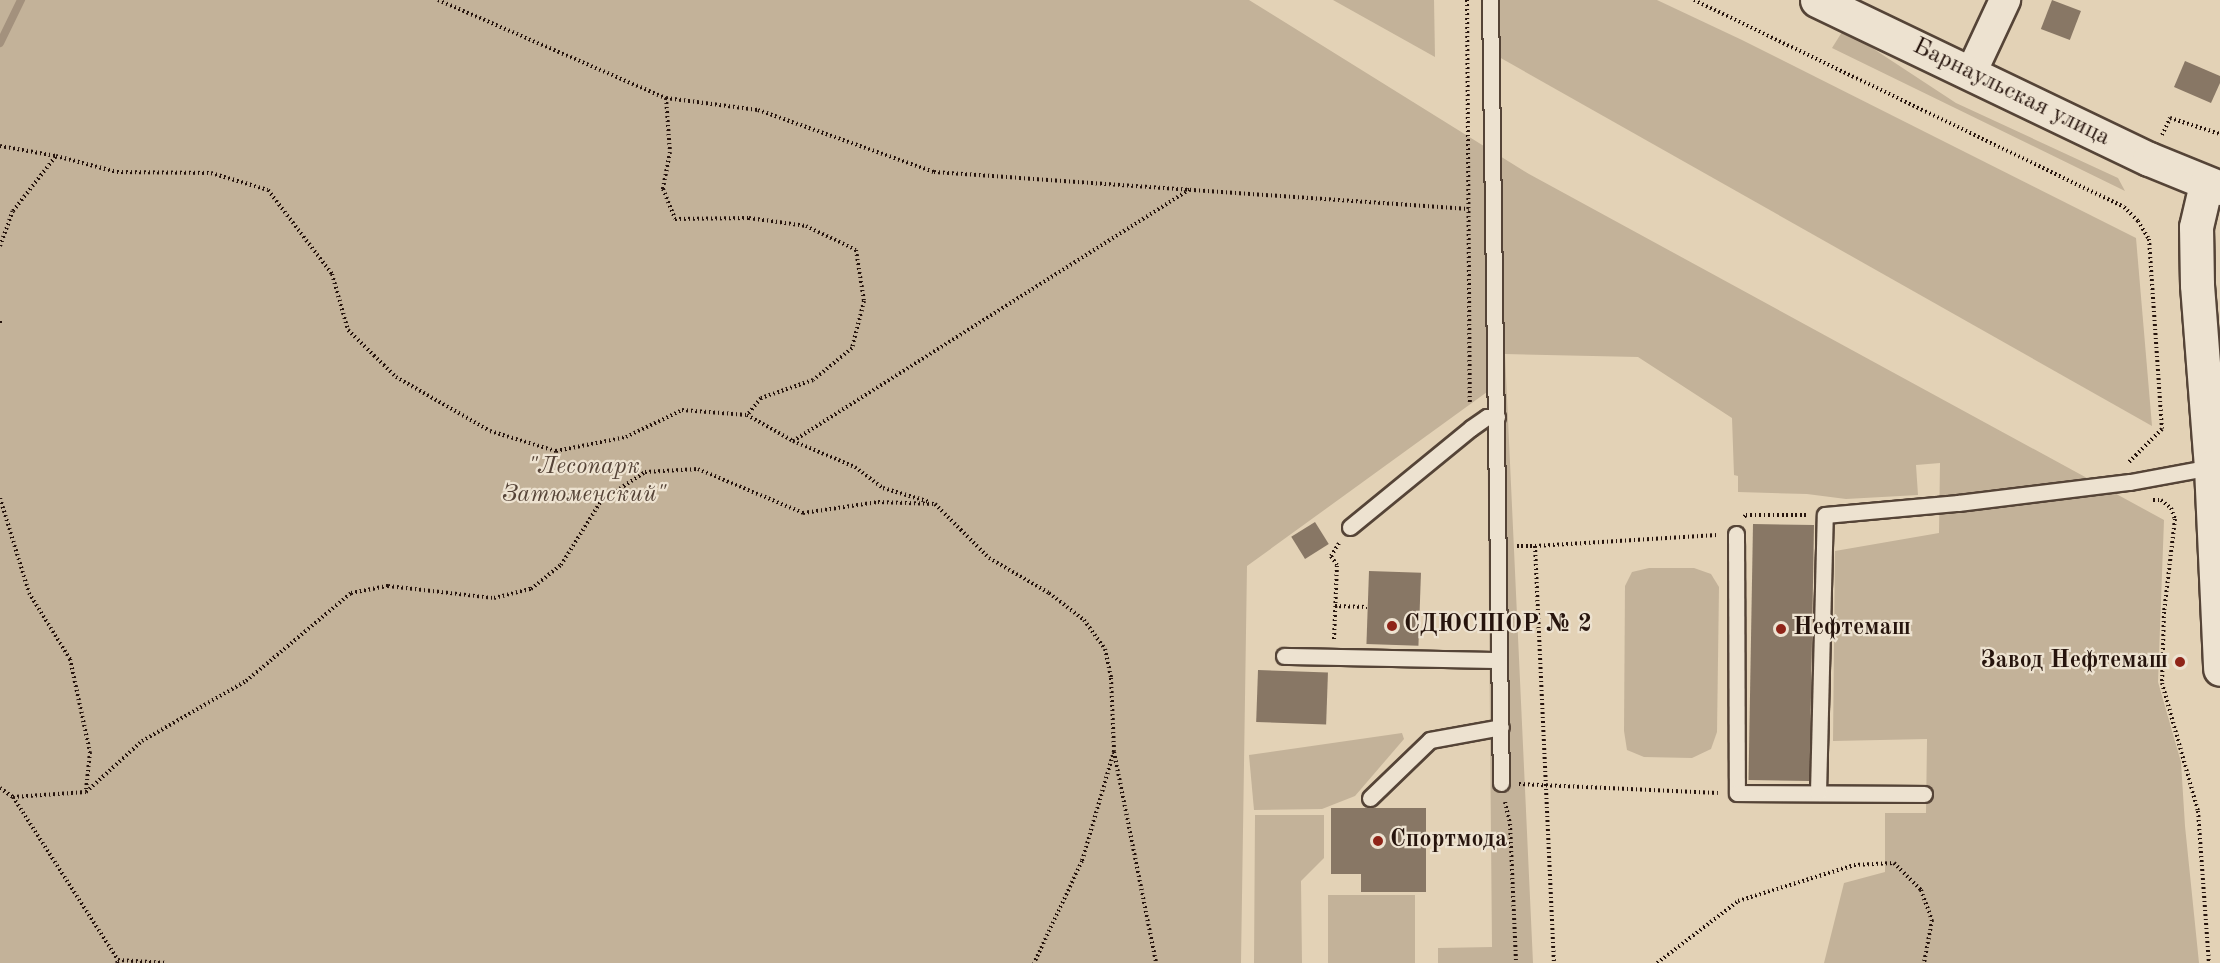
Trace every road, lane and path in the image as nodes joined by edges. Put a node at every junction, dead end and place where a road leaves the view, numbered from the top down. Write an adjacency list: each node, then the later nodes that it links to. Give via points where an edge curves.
1 (438, 0): 8 (path)
2 (1467, 0): 15 (path)
3 (1490, 0): 18 (lane)
4 (1694, 0): 21 (path, via 2124,207 2138,221 2149,239 2162,429)
5 (1817, 0): 7 (street, Барнаульская улица)
6 (2005, 0): 7 (street)
7 (1971, 74): 13 (street, Барнаульская улица)
8 (666, 98): 14 (path, via 758,110 934,172); 17 (path, via 670,152 663,189 675,219 749,218 806,226 856,250 864,302 852,348 813,380 760,398)
9 (2220, 134): 10 (path, via 2170,118)
10 (2158, 142)
11 (0, 146): 12 (path)
12 (56, 156): 16 (path, via 13,210); 17 (path, via 117,172 211,173 268,190 332,274 348,330 396,377 489,430 556,451 627,437 682,410)
13 (2213, 186): 22 (street, via 2196,227)
14 (1193, 188): 15 (path); 20 (path)
15 (1469, 209): 19 (path)
16 (0, 246)
17 (747, 415): 20 (path)
18 (1497, 417): 19 (lane, via 1487,417); 31 (lane)
19 (1470, 428): 28 (lane)
20 (793, 441): 25 (path, via 855,467 884,488)
21 (2128, 462)
22 (2211, 467): 26 (lane, via 2096,486); 27 (street)
23 (0, 498): 43 (path, via 29,592 70,658 90,752)
24 (2142, 500): 57 (path, via 2161,500 2171,508 2175,519 2164,612 2162,684 2198,811)
25 (935, 504): 39 (path, via 989,558 1048,592 1089,627 1105,649 1111,678); 43 (path, via 878,502 803,513 698,470 645,472 602,501 561,565 531,589 494,598 388,586 351,592 246,681 142,741)
26 (1825, 515): 29 (path, via 1746,515); 45 (lane)
27 (2217, 521): 37 (street)
28 (1350, 526): 32 (path, via 1331,556 1337,566)
29 (1736, 534): 30 (path); 44 (lane)
30 (1535, 546): 31 (path); 41 (path)
31 (1499, 547): 36 (lane)
32 (1335, 606): 33 (path); 34 (path)
33 (1367, 607)
34 (1334, 655): 35 (lane); 36 (lane)
35 (1284, 656)
36 (1499, 660): 38 (lane)
37 (2220, 669)
38 (1501, 727): 40 (lane); 48 (lane, via 1430,740)
39 (1114, 751): 51 (path, via 1082,861); 52 (path)
40 (1501, 783): 41 (path); 53 (path, via 1510,824)
41 (1548, 785): 44 (path); 54 (path)
42 (0, 788): 47 (path)
43 (86, 792): 47 (path)
44 (1737, 794): 45 (lane)
45 (1818, 794): 46 (lane)
46 (1924, 794)
47 (13, 797): 49 (path)
48 (1370, 798)
49 (118, 962): 50 (path)
50 (167, 963)
51 (1034, 963)
52 (1155, 963)
53 (1516, 963)
54 (1554, 963)
55 (1657, 963): 56 (path, via 1738,901 1854,865 1894,863 1921,890 1932,920)
56 (1924, 963)
57 (2209, 963)

